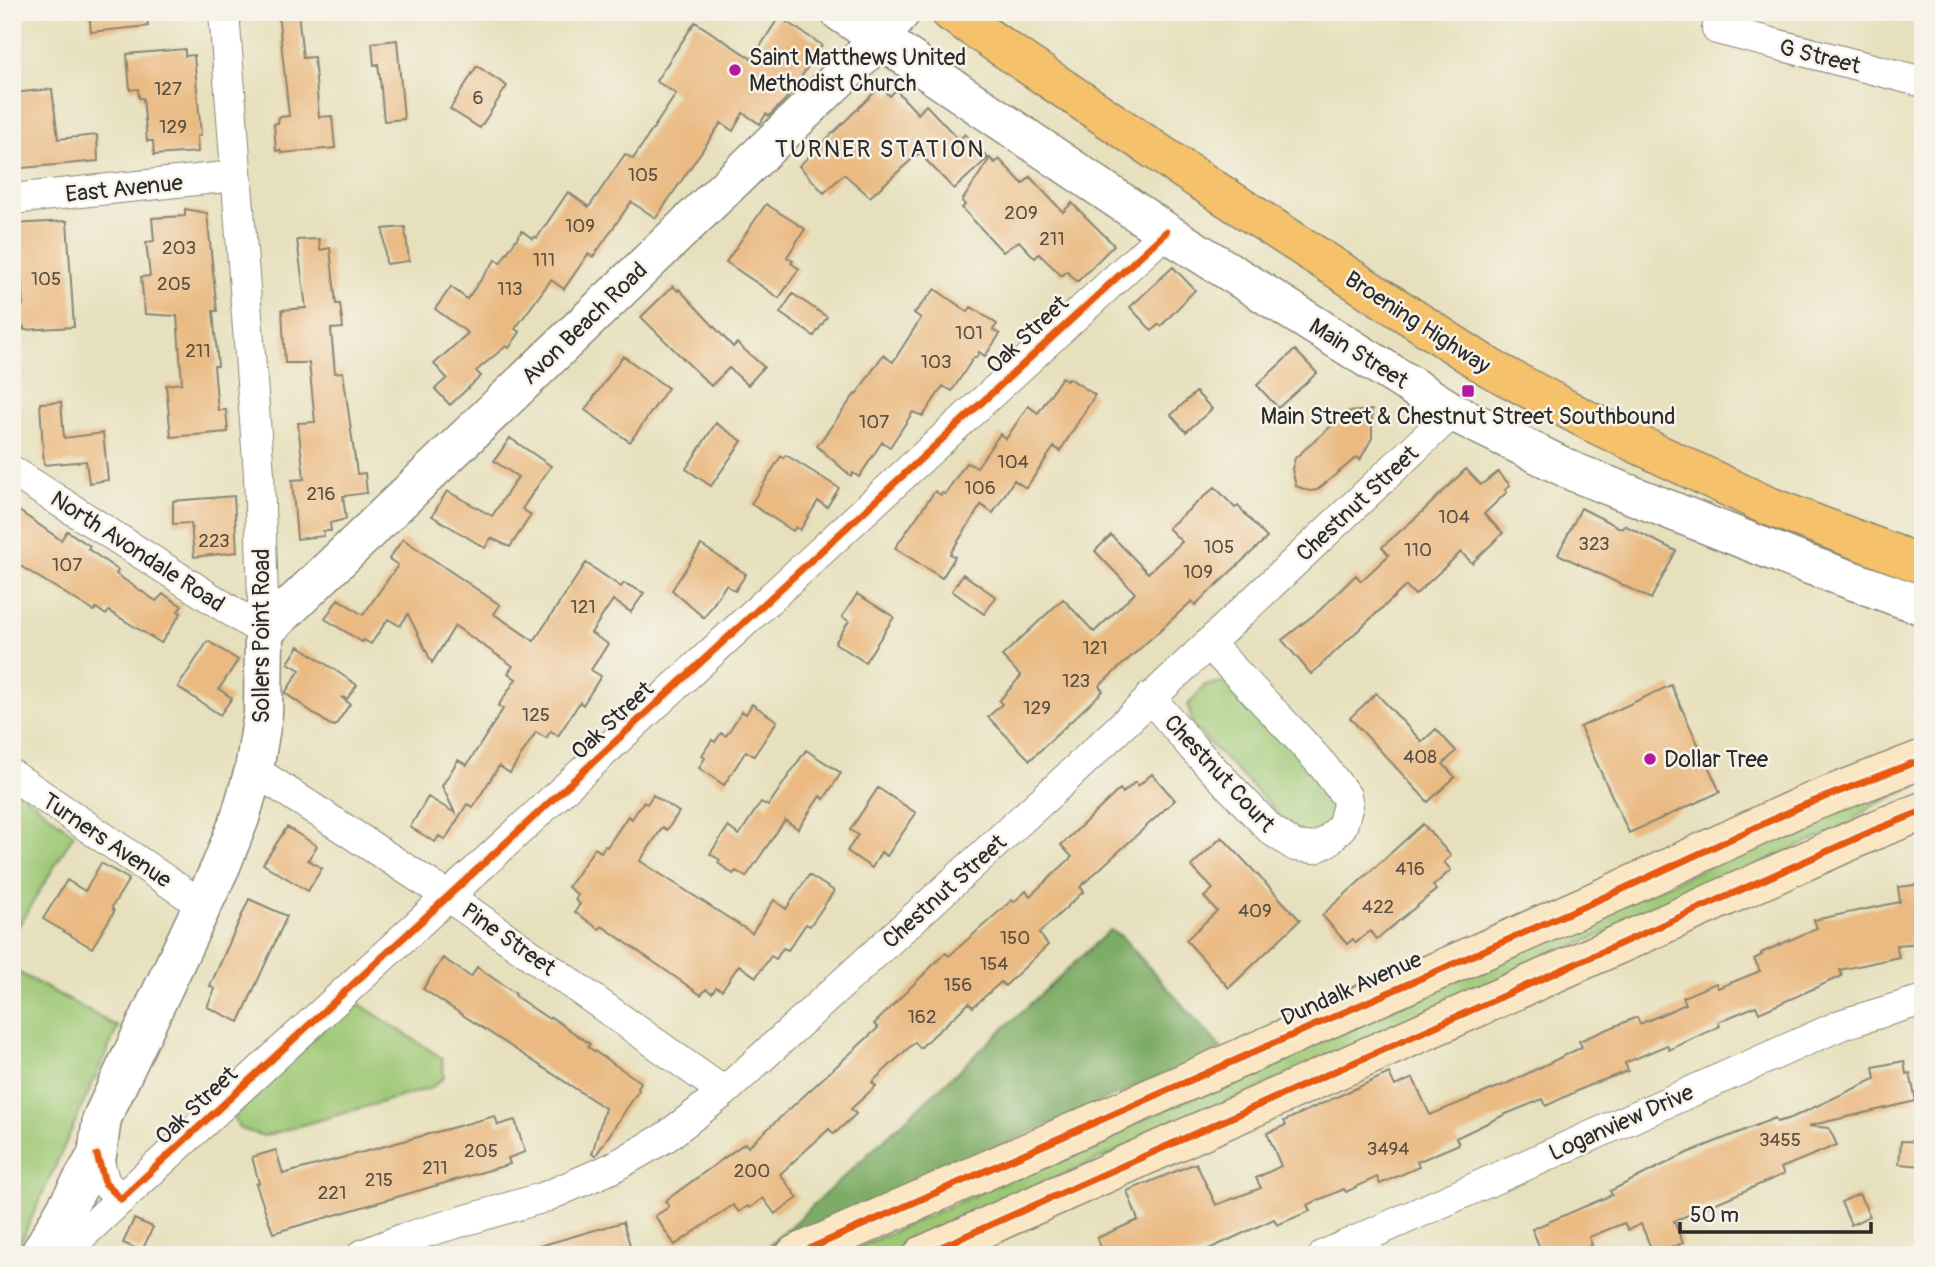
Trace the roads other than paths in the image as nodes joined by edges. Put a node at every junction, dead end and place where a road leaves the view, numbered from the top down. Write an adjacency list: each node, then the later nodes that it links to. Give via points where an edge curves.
1 (224, 12): 7 (street, Sollers Point Road)
2 (840, 12): 4 (street, Main Street)
3 (950, 12): 12 (main road, Broening Highway, via 1186,172 1490,368 1602,428 1766,505)
4 (891, 26): 9 (street, Main Street); 14 (street, Avon Beach Road)
5 (1717, 29): 6 (street, G Street)
6 (1923, 82)
7 (235, 176): 8 (street, East Avenue); 14 (street, Sollers Point Road, via 259,474)
8 (12, 199)
9 (1166, 232): 10 (street, Main Street); 21 (street, Oak Street)
10 (1453, 412): 13 (street, Main Street, via 1574,472); 15 (street, Chestnut Street)
11 (12, 471): 14 (street, North Avondale Road)
12 (1923, 565)
13 (1923, 607)
14 (264, 632): 18 (street, Sollers Point Road, via 263,714)
15 (1209, 644): 16 (street, Chestnut Street); 16 (street, Chestnut Court, via 1308,748 1346,796 1342,826 1328,841 1315,848 1294,846 1271,830)
16 (1150, 697): 24 (street, Chestnut Street)
17 (1923, 759): 31 (main road, Dundalk Avenue, via 1802,806)
18 (254, 770): 21 (street, Pine Street); 22 (street, Sollers Point Road, via 240,818)
19 (12, 775): 22 (street, Turners Avenue)
20 (1923, 811): 32 (main road)
21 (449, 897): 24 (street, Pine Street); 26 (street, Oak Street)
22 (202, 905): 25 (street, Sollers Point Road, via 102,1118)
23 (1923, 1000): 27 (street, Loganview Drive, via 1843,1024)
24 (724, 1092): 30 (street, Chestnut Street, via 666,1137 611,1168 545,1197)
25 (97, 1154): 26 (street, via 105,1183); 28 (street, Sollers Point Road)
26 (121, 1199): 29 (street, Oak Street)
27 (1364, 1247): 33 (street, Loganview Drive)
28 (39, 1255)
29 (61, 1255)
30 (362, 1255)
31 (795, 1255)
32 (923, 1255)
33 (1324, 1255)

